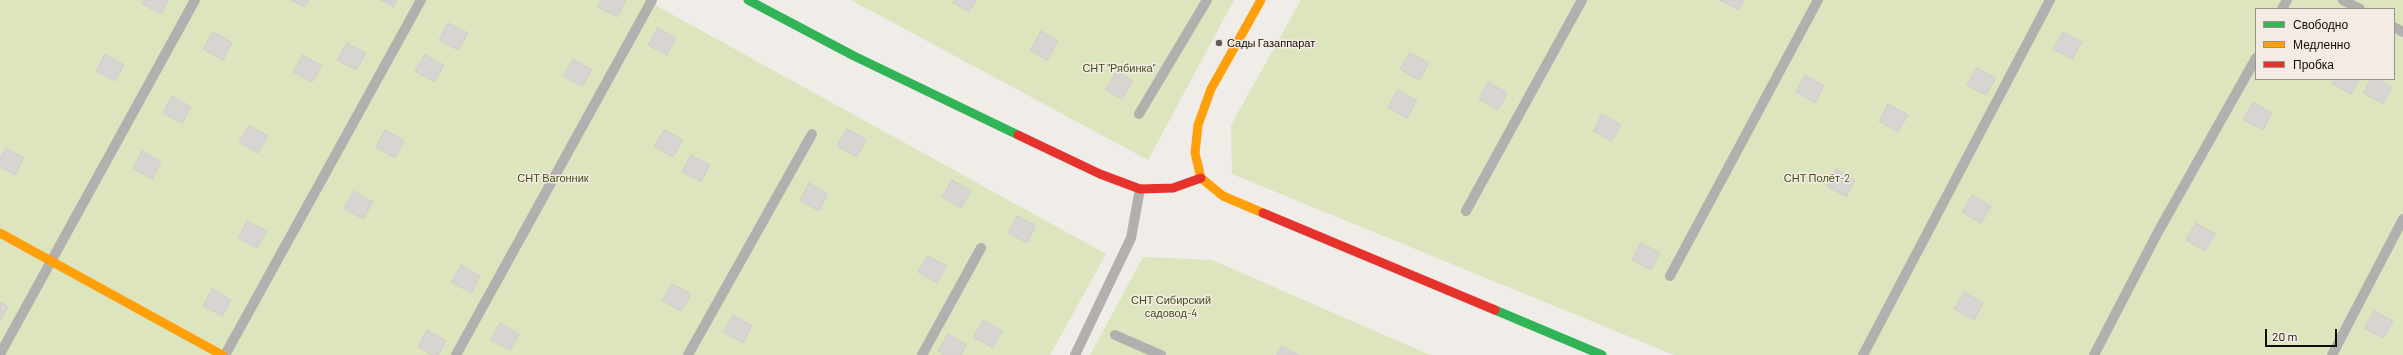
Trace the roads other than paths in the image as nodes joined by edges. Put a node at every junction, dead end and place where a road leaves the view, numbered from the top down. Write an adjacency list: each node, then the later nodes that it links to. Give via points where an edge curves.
1 (195, 0): 21 (lane)
2 (421, 0): 26 (lane)
3 (652, 0): 27 (lane)
4 (748, 0): 16 (street, via 854,56 1100,174)
5 (1208, 0): 13 (lane)
6 (1261, 0): 15 (street, via 1211,89 1198,126 1195,153)
7 (1582, 0): 17 (lane)
8 (1818, 0): 22 (lane)
9 (2050, 0): 33 (lane)
10 (2343, 0): 11 (lane)
11 (2358, 8)
12 (2255, 60): 34 (lane, via 2158,232)
13 (1139, 114)
14 (812, 134): 28 (lane)
15 (1201, 178): 16 (street, via 1173,188); 32 (street, via 1223,196)
16 (1140, 189): 30 (lane, via 1131,238)
17 (1466, 211)
18 (2403, 219): 35 (lane)
19 (0, 233): 21 (street)
20 (981, 248): 29 (lane)
21 (51, 261): 24 (lane); 25 (street)
22 (1670, 276)
23 (1115, 335): 31 (lane)
24 (0, 354)
25 (222, 355)
26 (225, 355)
27 (456, 355)
28 (688, 355)
29 (922, 355)
30 (1075, 355)
31 (1160, 355)
32 (1602, 355)
33 (1863, 355)
34 (2094, 355)
35 (2332, 355)

